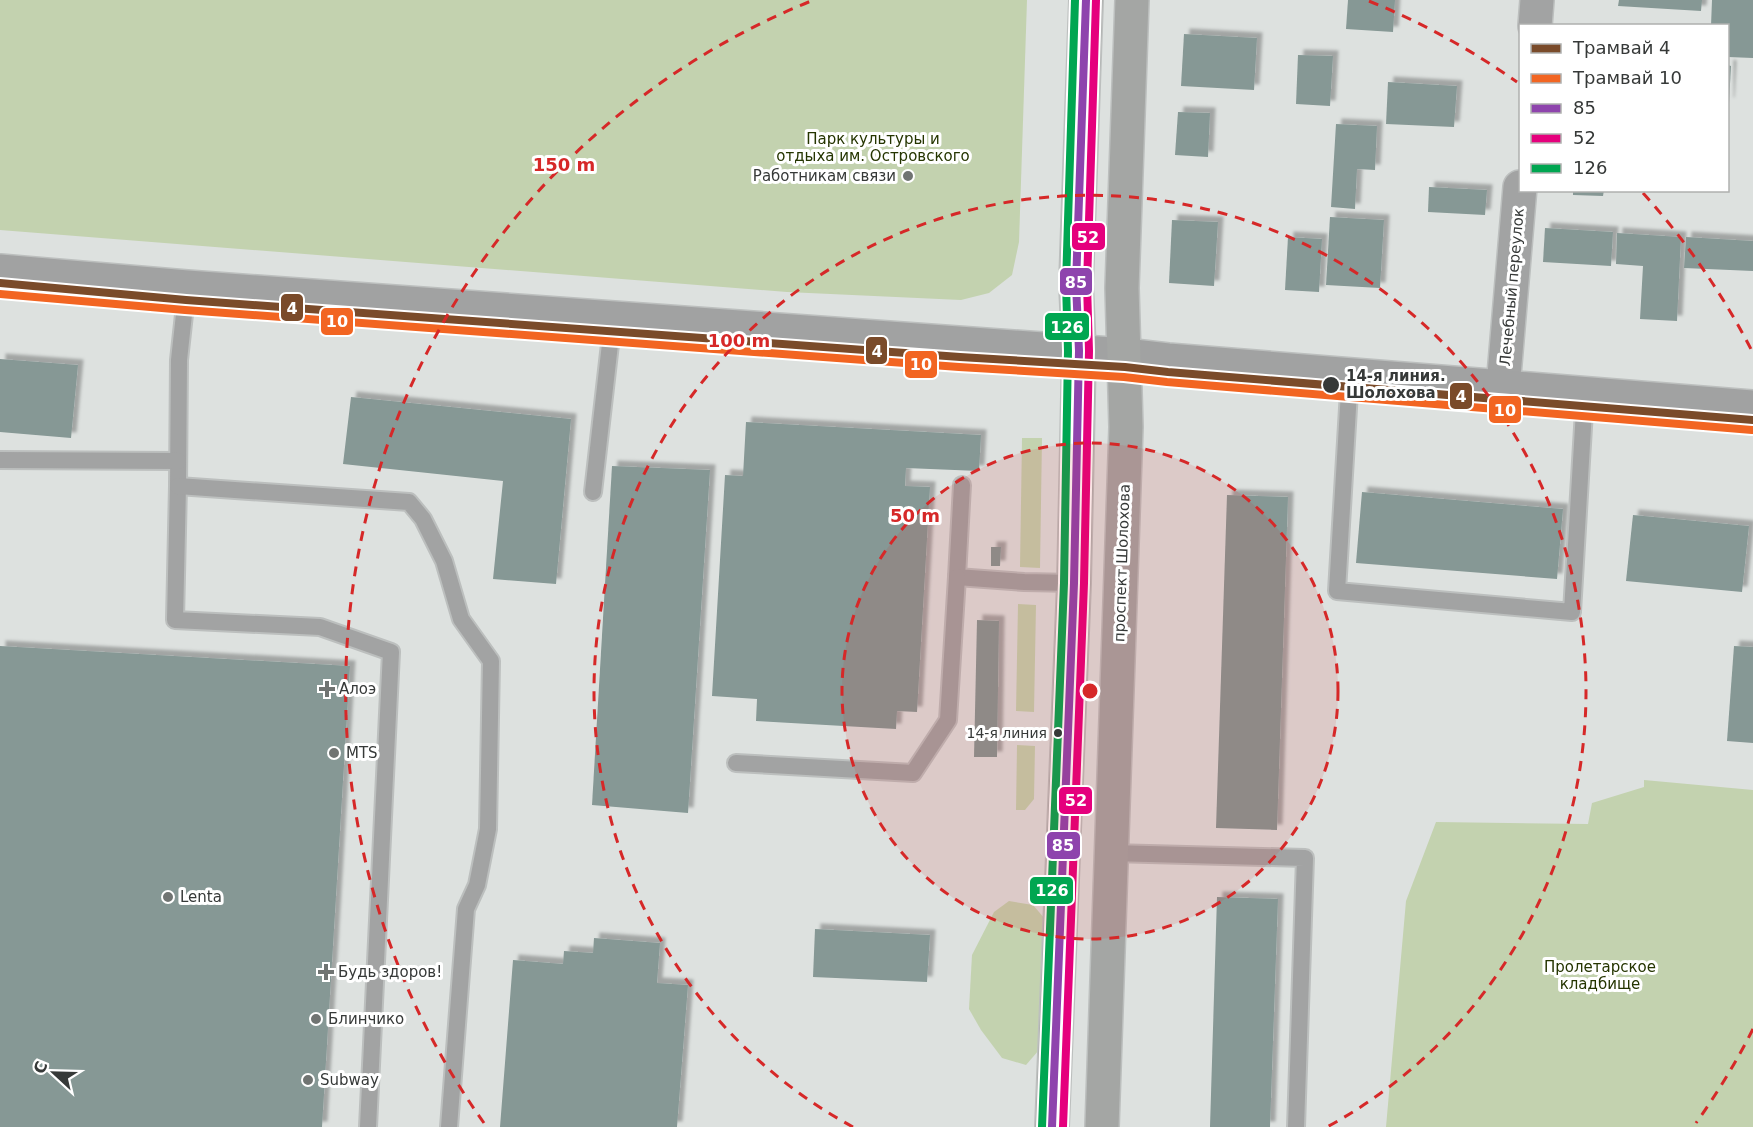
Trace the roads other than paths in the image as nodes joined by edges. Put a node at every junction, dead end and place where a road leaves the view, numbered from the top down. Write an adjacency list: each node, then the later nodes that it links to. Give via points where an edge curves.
1 (1086, 0): 9 (main road, via 1076,284)
2 (1132, 0): 10 (main road, проспект Шолохова, via 1122,288)
3 (1537, 0): 4 (street)
4 (1535, 24)
5 (1521, 192): 12 (street, Лечебный переулок)
6 (0, 271): 7 (main road)
7 (187, 287): 8 (main road); 16 (lane, via 178,360)
8 (614, 318): 9 (main road); 19 (lane)
9 (1079, 351): 10 (main road); 21 (main road)
10 (1125, 355): 11 (main road); 23 (main road, проспект Шолохова, via 1126,427)
11 (1350, 375): 12 (main road); 13 (lane, via 1337,591 1572,612)
12 (1503, 387): 13 (main road)
13 (1585, 394): 14 (main road)
14 (1753, 407)
15 (0, 460): 16 (lane)
16 (178, 461): 18 (lane)
17 (962, 485): 20 (lane)
18 (178, 486): 24 (lane, via 175,620 320,627 391,652); 25 (lane, via 409,501 423,519 444,561 461,619 491,661 488,829 477,885 466,909)
19 (593, 492)
20 (957, 577): 21 (lane); 22 (lane, via 948,720 913,772)
21 (1074, 584): 26 (main road)
22 (736, 763)
23 (1111, 853): 27 (main road, проспект Шолохова); 28 (lane, via 1305,858)
24 (368, 1127)
25 (449, 1127)
26 (1052, 1127)
27 (1102, 1127)
28 (1296, 1127)

